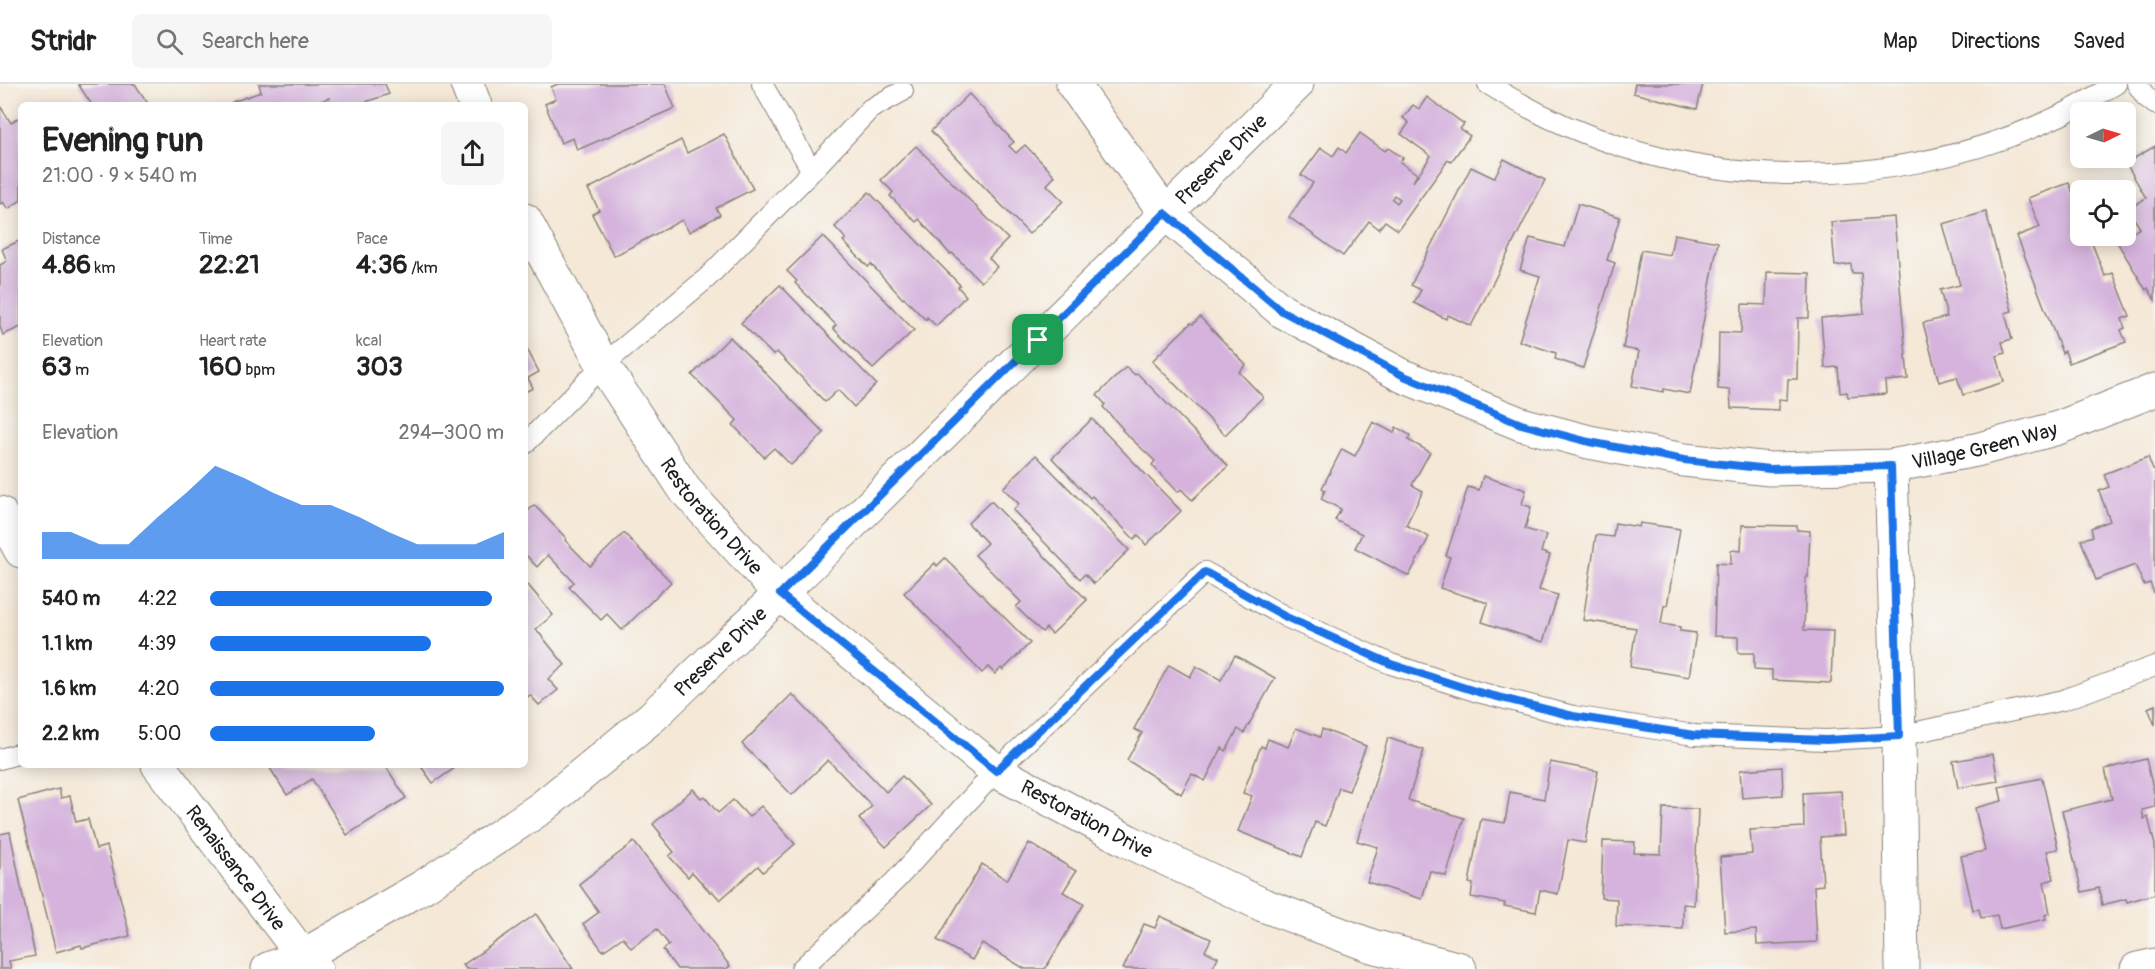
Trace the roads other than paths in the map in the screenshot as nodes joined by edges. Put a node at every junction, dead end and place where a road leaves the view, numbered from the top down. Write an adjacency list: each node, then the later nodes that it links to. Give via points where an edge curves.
1 (467, 84): 9 (street)
2 (762, 84): 11 (lane)
3 (1073, 84): 12 (street, Village Green Way)
4 (1297, 84): 12 (street, Preserve Drive)
5 (1488, 84): 6 (lane, via 1564,126 1650,155 1736,172 1811,176 1874,171 1949,155 2061,115)
6 (2116, 84)
7 (2137, 84): 10 (lane)
8 (903, 91): 11 (lane, via 870,109)
9 (474, 102)
10 (2155, 104)
11 (812, 171): 14 (lane, via 707,278)
12 (1165, 213): 17 (street, Village Green Way, via 1282,311 1404,376 1521,424 1684,460 1770,469); 20 (street, Preserve Drive)
13 (528, 226): 14 (street, Restoration Drive)
14 (603, 365): 16 (lane); 20 (street, Restoration Drive, via 685,490)
15 (2155, 390): 17 (street, Village Green Way, via 2058,428 1976,450)
16 (528, 441)
17 (1891, 466): 22 (street)
18 (0, 513): 19 (street)
19 (18, 546)
20 (780, 594): 26 (street, Restoration Drive); 27 (street, Preserve Drive, via 652,717 541,808)
21 (2155, 666): 22 (lane, via 2063,700)
22 (1899, 736): 26 (lane, via 1826,740 1694,735 1573,716 1478,692 1391,664 1286,617 1205,572); 32 (street)
23 (18, 754): 24 (lane)
24 (0, 759)
25 (160, 768): 27 (street, Renaissance Drive)
26 (996, 771): 30 (lane, via 895,881); 31 (street, Restoration Drive, via 1128,841 1263,905 1372,946)
27 (310, 963): 29 (street, Preserve Drive)
28 (2155, 965): 33 (street)
29 (268, 969)
30 (801, 969)
31 (1460, 969)
32 (1902, 969)
33 (2137, 969)

